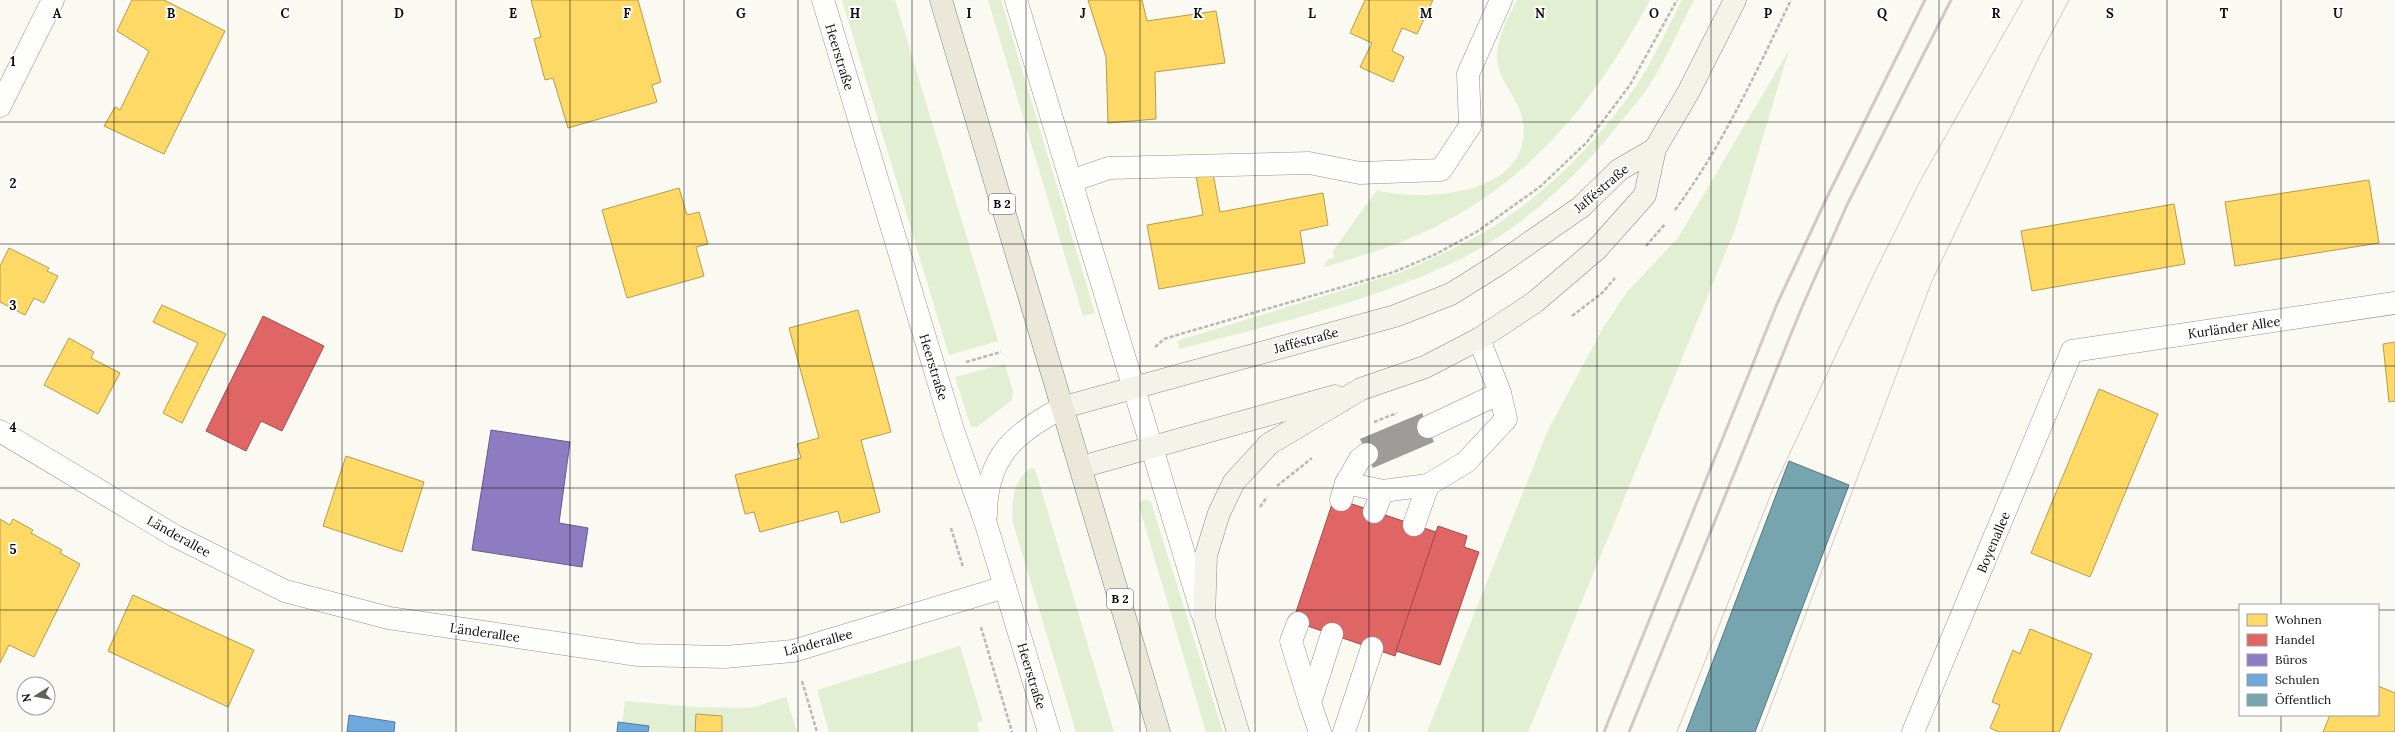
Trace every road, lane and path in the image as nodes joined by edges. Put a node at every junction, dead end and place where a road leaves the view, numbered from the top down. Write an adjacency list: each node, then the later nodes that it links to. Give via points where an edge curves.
1 (53, 0): 8 (street)
2 (823, 0): 29 (street, Heerstraße, via 955,436)
3 (941, 0): 20 (main road, B 2)
4 (1016, 0): 10 (street)
5 (1501, 0): 10 (street, via 1468,74 1470,126 1441,170 1360,173 1310,163 1109,168)
6 (1677, 0): 13 (path, via 1630,86 1587,142 1541,186 1478,231 1436,254 1394,272 1164,339)
7 (1735, 0): 9 (main road, Jafféstraße, via 1689,90)
8 (0, 106)
9 (1655, 149): 12 (main road, Jafféstraße, via 1645,195 1597,250 1534,302); 17 (main road, Jafféstraße, via 1619,170 1581,207 1451,294 1395,316)
10 (1071, 180): 17 (street)
11 (2395, 303): 14 (street, Kurländer Allee)
12 (1480, 339): 18 (main road, Jafféstraße, via 1425,367); 19 (street)
13 (1152, 350)
14 (2072, 351): 44 (street, Boyenallee)
15 (1001, 352): 16 (path)
16 (959, 364)
17 (1134, 388): 20 (main road, Jafféstraße); 23 (street)
18 (1361, 389): 23 (main road, Jafféstraße); 32 (main road, Jafféstraße, via 1269,444 1234,482 1218,513 1206,555)
19 (1500, 393): 21 (street); 26 (street, via 1506,419 1466,462)
20 (1064, 407): 25 (main road, B 2); 29 (street, Jafféstraße, via 1035,422 1009,445 991,474 986,494)
21 (1428, 427)
22 (0, 431): 36 (street, Länderallee, via 175,536 285,591 389,618 638,655 725,657)
23 (1152, 447): 25 (main road, Jafféstraße); 32 (street)
24 (1367, 454): 27 (street, via 1360,459 1343,492)
25 (1081, 467): 40 (main road, B 2)
26 (1428, 485): 27 (street); 30 (street)
27 (1383, 491): 28 (street)
28 (1374, 512)
29 (986, 524): 31 (street, Heerstraße)
30 (1414, 525)
31 (1005, 587): 36 (street, Länderallee); 39 (street, Heerstraße)
32 (1204, 618): 41 (main road)
33 (1298, 623): 37 (street, via 1291,641)
34 (1332, 634): 37 (street)
35 (1372, 648): 43 (street)
36 (793, 652): 38 (path)
37 (1310, 703): 42 (street)
38 (817, 732)
39 (1049, 732)
40 (1159, 732)
41 (1238, 732)
42 (1320, 732)
43 (1344, 732)
44 (1913, 732)

